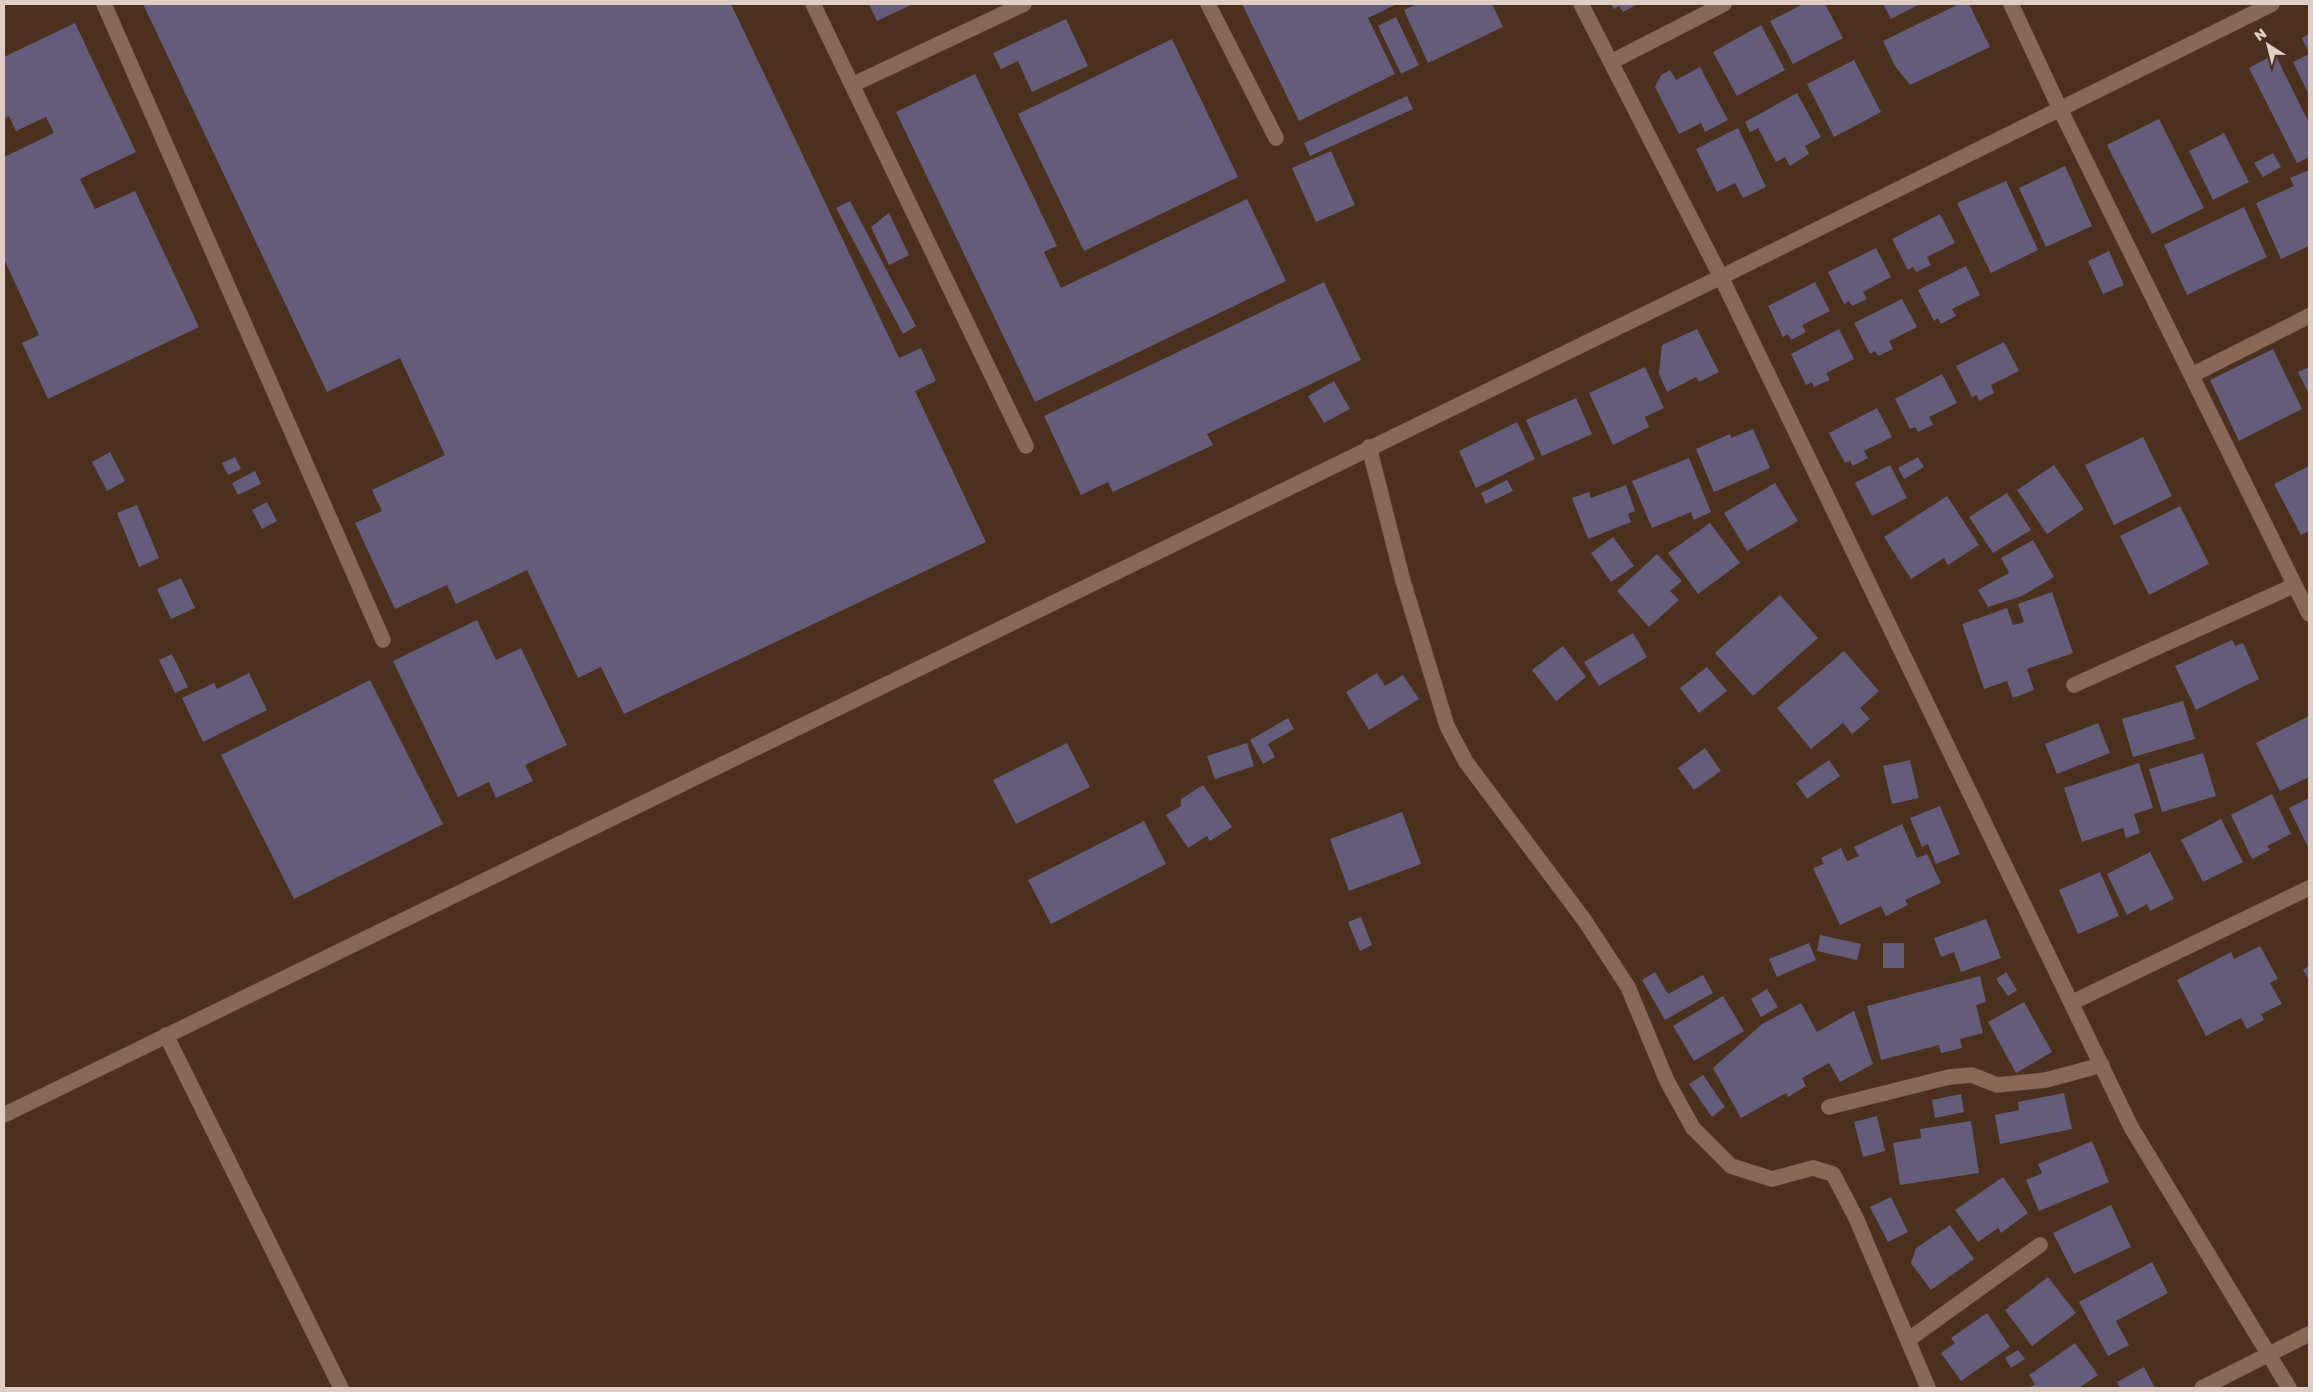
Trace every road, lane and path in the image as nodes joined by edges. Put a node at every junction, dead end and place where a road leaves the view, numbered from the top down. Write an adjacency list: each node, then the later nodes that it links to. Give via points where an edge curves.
1 (104, 4): 20 (street)
2 (813, 4): 10 (street)
3 (1024, 4): 10 (street)
4 (1208, 4): 12 (street)
5 (1582, 4): 9 (street)
6 (1724, 4): 9 (street)
7 (2011, 4): 11 (street)
8 (2272, 4): 11 (street)
9 (1611, 62): 13 (street)
10 (852, 85): 16 (street)
11 (2060, 109): 13 (street); 15 (street)
12 (1276, 138)
13 (1720, 277): 17 (street); 23 (street)
14 (2309, 316): 15 (street)
15 (2192, 375): 18 (street)
16 (1026, 446)
17 (1369, 447): 24 (street); 30 (street, via 1403,581 1447,726 1466,762 1585,921 1628,987 1667,1081 1693,1128 1730,1166 1772,1179 1813,1168 1833,1174 1856,1218)
18 (2295, 585): 19 (street); 21 (street)
19 (2309, 613)
20 (383, 640)
21 (2074, 685)
22 (2309, 888): 23 (street)
23 (2071, 1003): 25 (street)
24 (166, 1035): 27 (street); 32 (street)
25 (2102, 1065): 26 (street, via 2046,1080 1997,1085 1972,1075 1949,1077); 31 (street, via 2131,1127)
26 (1829, 1107)
27 (4, 1115)
28 (2040, 1245): 30 (street)
29 (2309, 1334): 31 (street)
30 (1908, 1340): 33 (street)
31 (2269, 1355): 34 (street); 35 (street)
32 (341, 1388)
33 (1928, 1388)
34 (2202, 1388)
35 (2289, 1388)

